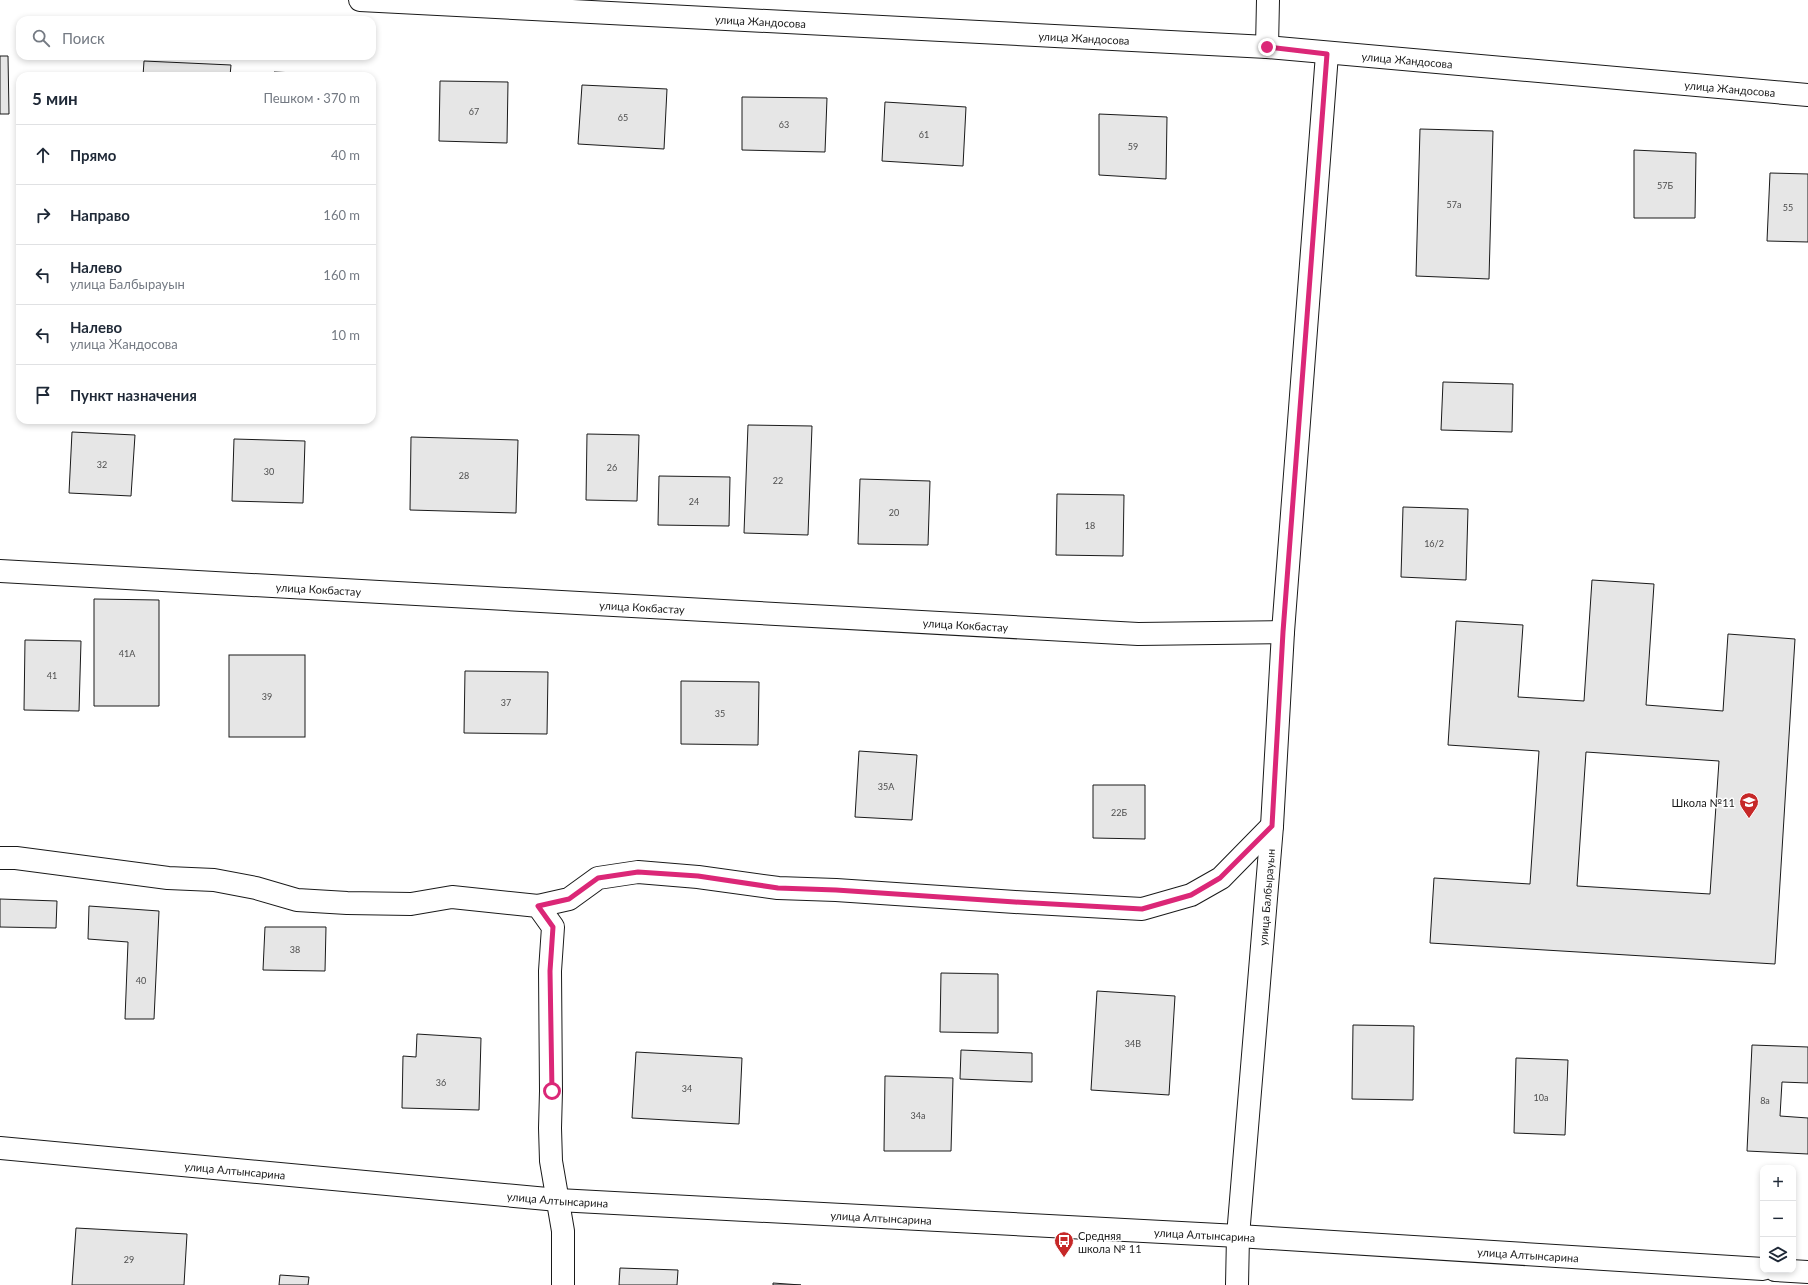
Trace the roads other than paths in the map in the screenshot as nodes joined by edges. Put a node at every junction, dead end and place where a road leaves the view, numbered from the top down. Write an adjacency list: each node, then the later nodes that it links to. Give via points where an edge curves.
1 (360, 0): 3 (street, улица Жандосова)
2 (1268, 0): 4 (street)
3 (424, 2): 4 (street, улица Жандосова)
4 (1267, 47): 5 (street, улица Жандосова)
5 (1327, 54): 6 (street, улица Жандосова); 8 (street, улица Балбырауын)
6 (1808, 95)
7 (0, 571): 8 (street, улица Кокбастау, via 1138,634)
8 (1283, 632): 9 (street, улица Балбырауын)
9 (1272, 826): 11 (street, via 1220,878 1191,895 1142,909 778,888 698,876 638,872 598,878 569,899); 14 (street, улица Балбырауын)
10 (0, 858): 11 (street, via 168,878 214,880 256,888 297,900 411,904 452,897)
11 (538, 906): 13 (street, via 553,927 550,971 550,1128)
12 (0, 1148): 13 (street, улица Алтынсарина)
13 (558, 1200): 14 (street, улица Алтынсарина); 18 (street, via 563,1231)
14 (1238, 1236): 15 (street, улица Алтынсарина); 19 (street, улица Балбырауын)
15 (1760, 1269)
16 (1796, 1271): 17 (street)
17 (1808, 1272)
18 (563, 1285)
19 (1237, 1285)

